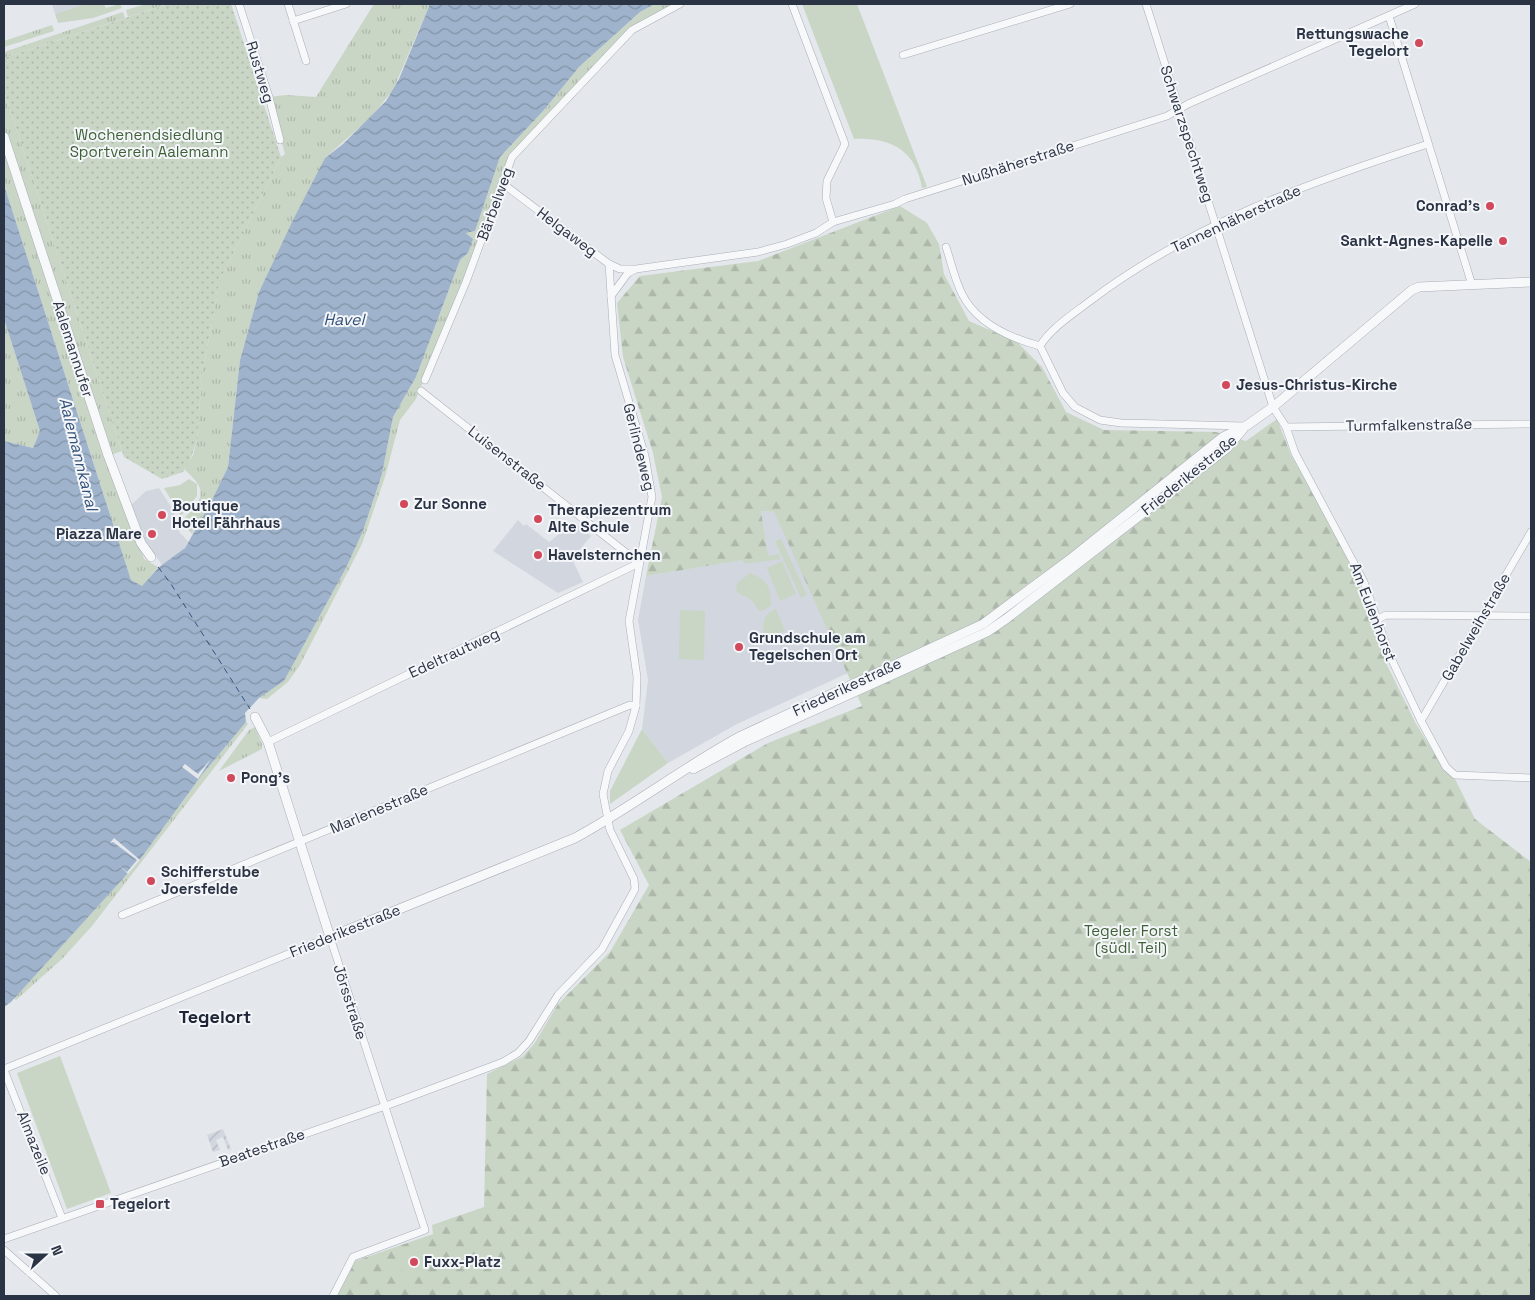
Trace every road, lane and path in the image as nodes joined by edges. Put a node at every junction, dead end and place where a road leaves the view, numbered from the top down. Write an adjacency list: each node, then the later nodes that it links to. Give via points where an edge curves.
1 (239, 4): 15 (street, Rustweg)
2 (288, 4): 10 (street)
3 (346, 4): 10 (street)
4 (680, 4): 17 (street, Bärbelweg, via 630,33 512,157)
5 (792, 4): 18 (street, via 845,144 826,181 826,198)
6 (1070, 4): 11 (street)
7 (1146, 4): 13 (street, Schwarzspechtweg)
8 (1415, 4): 9 (street, Nußhäherstraße)
9 (1389, 16): 13 (street, Nußhäherstraße); 16 (street)
10 (293, 21): 12 (street)
11 (903, 55)
12 (306, 61)
13 (1178, 110): 18 (street, Nußhäherstraße, via 870,213); 19 (street, Schwarzspechtweg)
14 (4, 137): 34 (street, Aalemannufer, via 108,455 135,530)
15 (280, 140)
16 (1428, 144): 19 (street, Tannenhäherstraße, via 1309,184); 24 (street)
17 (502, 183): 21 (street, Helgaweg); 27 (street, Bärbelweg, via 465,286)
18 (833, 222): 22 (street, Nußhäherstraße, via 808,236 758,252)
19 (1216, 225): 26 (street, Tannenhäherstraße, via 1123,277 1068,318); 29 (street, Schwarzspechtweg)
20 (946, 247): 26 (street, via 961,293 972,309 996,329 1016,340)
21 (609, 264): 22 (street, Helgaweg, via 620,269); 25 (street, Gerlindeweg)
22 (636, 269): 25 (street, via 628,273)
23 (1531, 282): 24 (street, Friederikestraße)
24 (1472, 284): 29 (street, Friederikestraße, via 1412,290)
25 (611, 296): 35 (street, Gerlindeweg, via 615,355 650,477 651,506)
26 (1040, 346): 31 (street, via 1064,393 1075,407 1100,420)
27 (425, 380)
28 (421, 390): 35 (street, Luisenstraße)
29 (1273, 407): 31 (street, Friederikestraße); 32 (street, Am Eulenhorst)
30 (1531, 424): 32 (street, Turmfalkenstraße)
31 (1246, 426): 44 (street, Friederikestraße, via 1227,448 987,632 676,776)
32 (1286, 427): 38 (street, Am Eulenhorst, via 1295,454 1353,559)
33 (1531, 532): 36 (street, Gabelweihstraße)
34 (151, 558)
35 (639, 563): 39 (street, Gerlindeweg, via 629,621 637,677); 42 (street, Edeltrautweg)
36 (1482, 616): 37 (street); 38 (street, via 1386,615); 41 (street, Gabelweihstraße)
37 (1531, 616)
38 (1378, 619): 41 (street, Am Eulenhorst, via 1390,656)
39 (636, 706): 44 (street, Gerlindeweg, via 629,731 605,778 602,794); 45 (street, Marlenestraße, via 630,705)
40 (255, 717): 42 (street, Jörsstraße)
41 (1421, 722): 43 (street, Am Eulenhorst, via 1446,767 1455,775)
42 (268, 742): 45 (street, Jörsstraße)
43 (1531, 778)
44 (608, 820): 47 (street, Friederikestraße, via 574,838); 48 (street, Gerlindeweg, via 634,879 635,889 602,949 558,995)
45 (300, 842): 46 (street, Marlenestraße); 47 (street, Jörsstraße)
46 (122, 916)
47 (330, 938): 49 (street, Friederikestraße); 50 (street, Jörsstraße)
48 (518, 1053): 50 (street, Beatestraße, via 487,1069)
49 (4, 1069): 51 (street, Almazeile)
50 (384, 1106): 51 (street, Beatestraße); 55 (street, Jörsstraße, via 425,1230 353,1257)
51 (62, 1218): 52 (street, Beatestraße)
52 (4, 1239)
53 (4, 1250): 54 (street)
54 (56, 1296)
55 (333, 1296)

